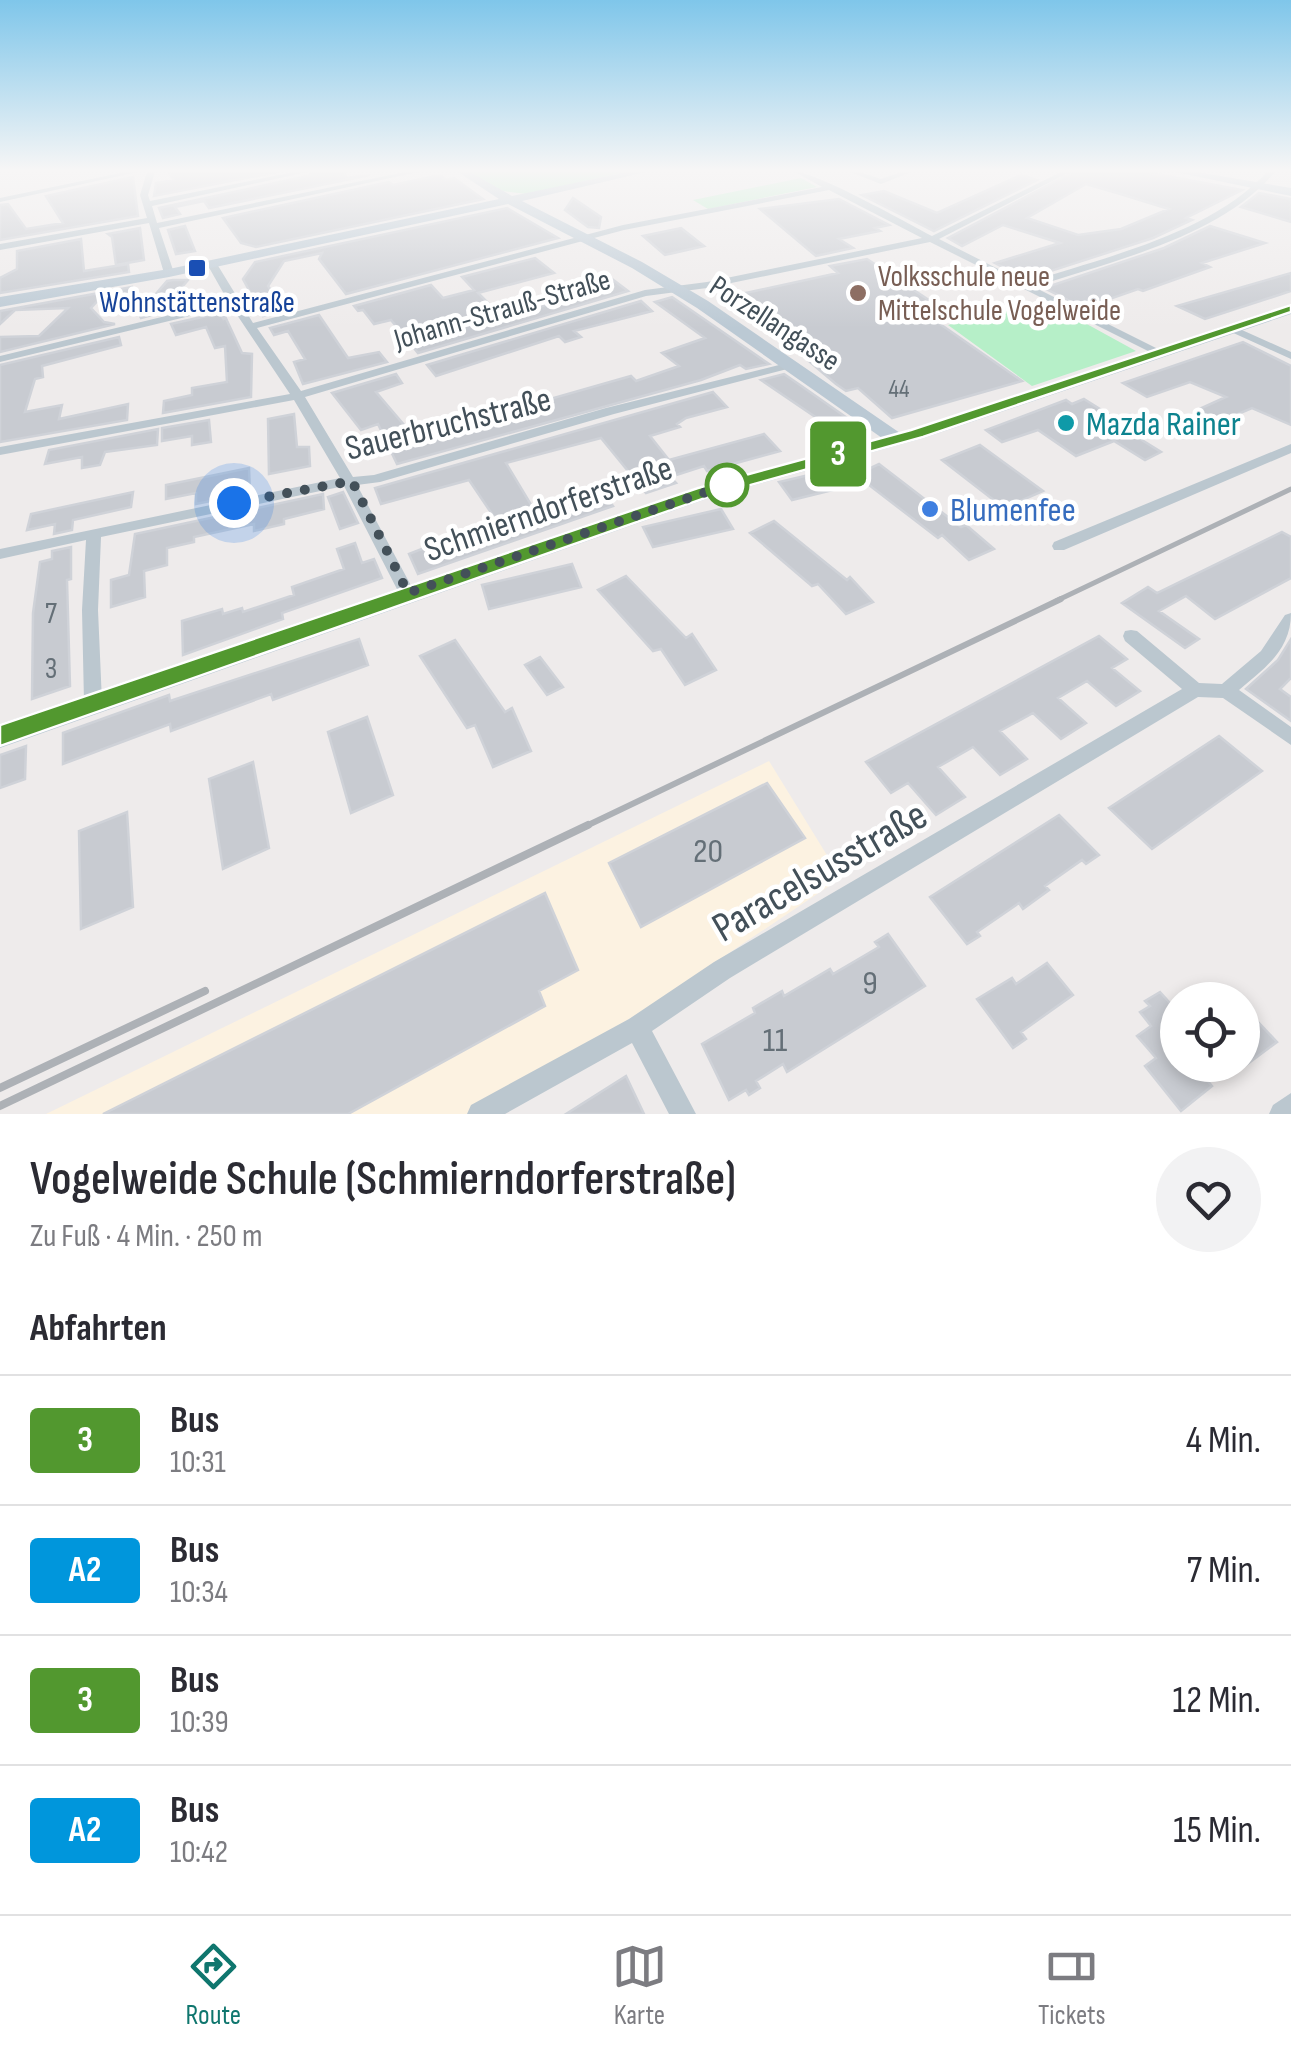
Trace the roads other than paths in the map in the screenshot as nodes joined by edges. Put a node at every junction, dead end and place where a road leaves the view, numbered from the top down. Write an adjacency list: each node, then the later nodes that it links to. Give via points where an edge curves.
1 (147, 224): 11 (street)
2 (153, 224): 13 (street)
3 (404, 224): 12 (street)
4 (560, 224): 9 (street, Porzellangasse)
5 (655, 224): 9 (street)
6 (906, 224): 10 (street)
7 (962, 224): 10 (street, Johann-Strauß-Straße)
8 (1190, 224): 14 (street)
9 (588, 238): 15 (street, Porzellangasse); 19 (street)
10 (934, 238): 14 (street); 15 (street, Johann-Strauß-Straße)
11 (0, 247)
12 (212, 264): 13 (street); 17 (street)
13 (169, 274): 16 (street)
14 (1026, 286): 21 (street)
15 (674, 289): 24 (street, Porzellangasse); 25 (street, Johann-Strauß-Straße)
16 (0, 302)
17 (231, 303): 19 (street); 23 (street)
18 (1291, 309): 20 (street, Schmierndorferstraße)
19 (248, 328): 25 (street)
20 (1233, 329): 21 (street, Schmierndorferstraße); 22 (street)
21 (1160, 354): 26 (street, Schmierndorferstraße)
22 (1291, 356)
23 (0, 359)
24 (792, 365): 26 (street, Porzellangasse); 29 (street, Sauerbruchstraße)
25 (296, 396): 28 (street, Johann-Strauß-Straße); 29 (street)
26 (897, 440): 33 (street, Schmierndorferstraße, via 705,492)
27 (1291, 448): 31 (street)
28 (0, 451)
29 (352, 481): 30 (street, Sauerbruchstraße); 33 (street)
30 (94, 533): 32 (street, Sauerbruchstraße); 38 (street)
31 (1058, 546)
32 (0, 554)
33 (408, 593): 38 (street, Schmierndorferstraße)
34 (1291, 619): 37 (street, via 1267,656)
35 (1131, 636): 36 (street)
36 (1195, 690): 37 (street); 41 (street, Paracelsusstraße)
37 (1226, 691): 40 (street)
38 (93, 702): 39 (street, Schmierndorferstraße)
39 (0, 736)
40 (1291, 738)
41 (637, 1027): 43 (street, Paracelsusstraße); 44 (street)
42 (1291, 1106): 45 (street)
43 (480, 1114)
44 (682, 1114)
45 (1282, 1114)

